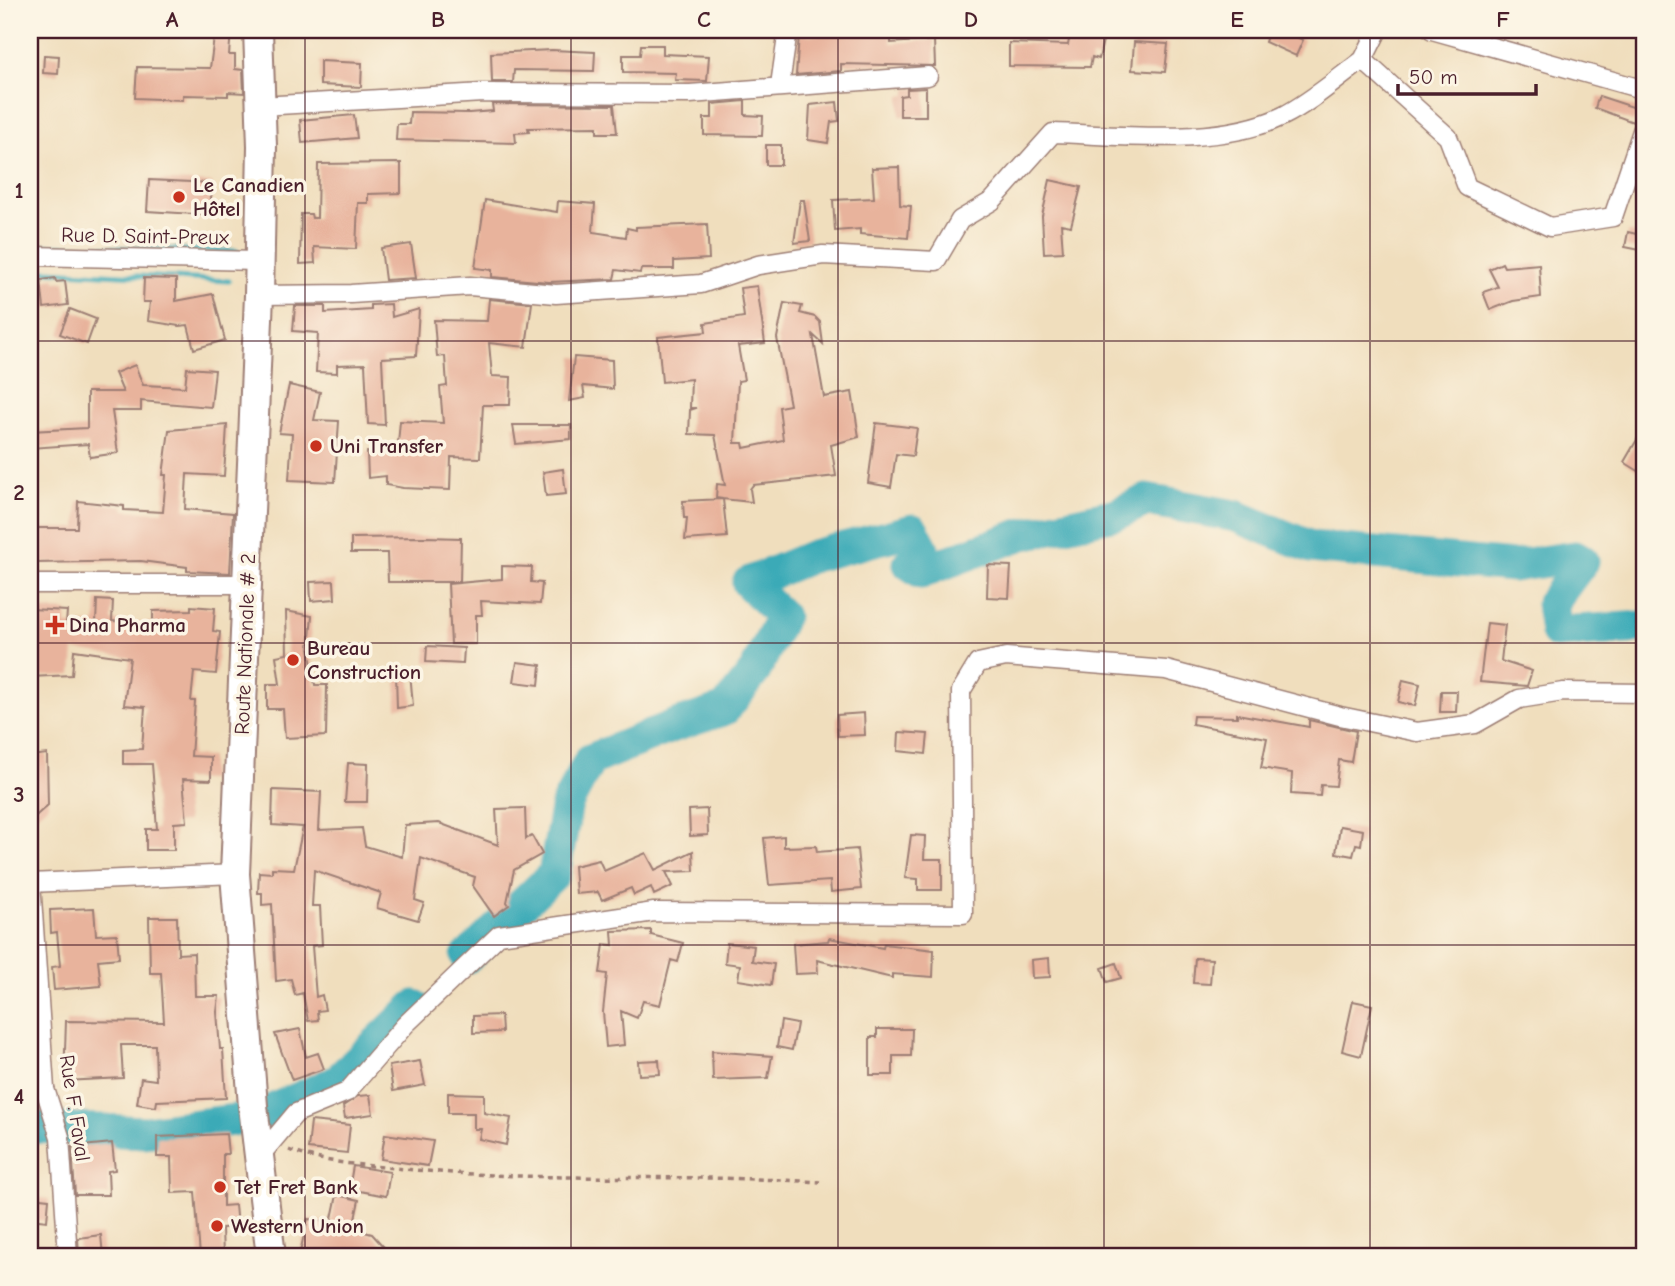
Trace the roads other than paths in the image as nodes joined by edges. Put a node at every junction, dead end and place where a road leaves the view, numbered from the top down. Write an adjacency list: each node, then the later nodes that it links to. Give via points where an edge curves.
1 (258, 30): 9 (main road, Route Nationale # 2)
2 (788, 30): 7 (street)
3 (1378, 30): 5 (street)
4 (1432, 30): 8 (street)
5 (1363, 60): 10 (street, via 1448,137 1467,187 1550,227 1613,218); 13 (street, via 1283,116 1231,131 1154,136 1053,133 992,201 960,220 936,261 823,255 758,265 701,284 556,294 470,286)
6 (928, 76): 7 (street)
7 (780, 85): 9 (street, via 691,94 484,93)
8 (1645, 90)
9 (261, 106): 12 (main road, Route Nationale # 2)
10 (1645, 122)
11 (30, 256): 12 (street, Rue D. Saint-Preux)
12 (258, 261): 13 (main road, Route Nationale # 2)
13 (259, 295): 15 (main road, Route Nationale # 2)
14 (30, 584): 15 (street)
15 (247, 584): 17 (main road, Route Nationale # 2)
16 (1645, 693): 19 (street, via 1563,692 1519,699 1475,724 1417,732 1167,670 1006,657 978,663 961,691 963,914 654,912 499,935 405,1025 347,1092 296,1113)
17 (235, 874): 18 (street); 19 (main road, Route Nationale # 2, via 253,1106)
18 (30, 883): 20 (street, Rue F. Faval, via 45,1089 60,1137)
19 (262, 1148): 21 (main road, Route Nationale # 2)
20 (68, 1256)
21 (271, 1256)

